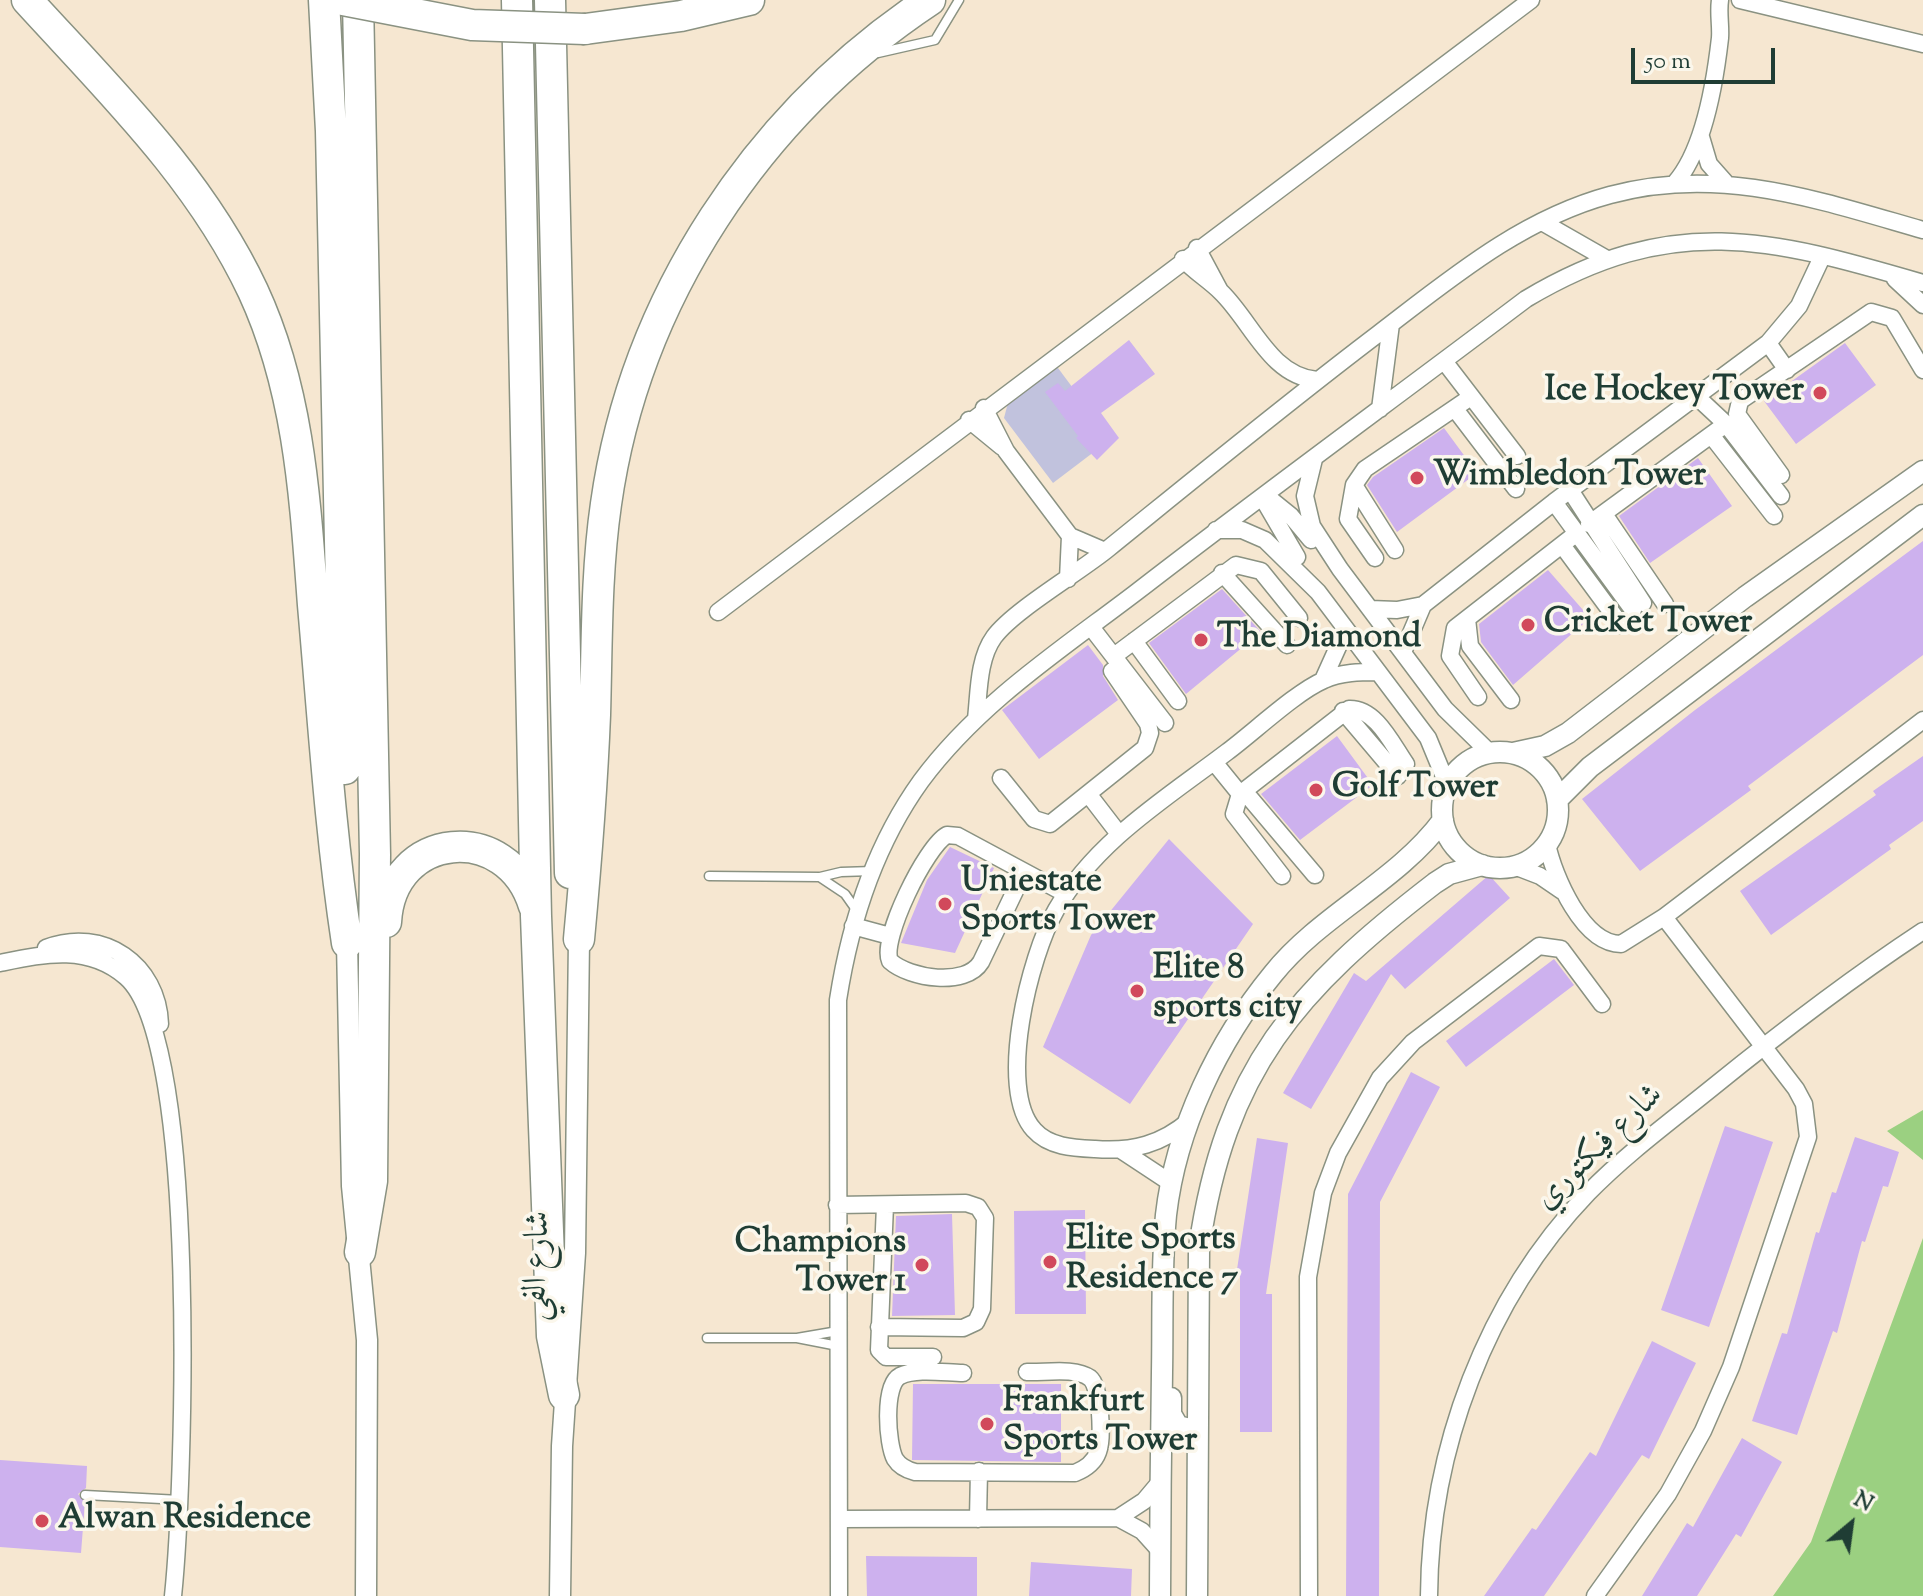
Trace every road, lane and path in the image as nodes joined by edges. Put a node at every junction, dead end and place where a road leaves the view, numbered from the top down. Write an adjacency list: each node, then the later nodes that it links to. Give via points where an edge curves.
1 (27, 0): 121 (highway, via 196,194 253,290 278,358 302,471 332,841)
2 (324, 0): 16 (highway)
3 (343, 0): 7 (highway, bridge, via 472,25 585,29)
4 (358, 0): 16 (highway)
5 (517, 0): 115 (highway)
6 (550, 0): 120 (highway, via 567,820)
7 (749, 0)
8 (930, 0): 15 (highway)
9 (959, 0): 15 (lane, via 935,40)
10 (1531, 0): 22 (street)
11 (1720, 0): 13 (street)
12 (1738, 0): 13 (street); 14 (street)
13 (1720, 37): 17 (street)
14 (1923, 44)
15 (844, 67): 120 (highway, via 782,128 720,208 663,309 632,387 612,465 601,545)
16 (346, 130): 121 (highway); 123 (highway, via 375,838)
17 (1700, 136): 18 (street, via 1709,164); 19 (street)
18 (1725, 182): 19 (street); 21 (street, via 1787,191)
19 (1675, 183): 20 (street, via 1609,195)
20 (1542, 222): 24 (street); 30 (street, via 1482,255)
21 (1923, 230)
22 (1197, 248): 25 (street); 28 (street)
23 (1822, 257): 24 (street, via 1768,244 1713,239 1658,244); 26 (street); 31 (street, via 1799,306)
24 (1605, 258): 32 (street, via 1526,299)
25 (1183, 259): 28 (street); 40 (street)
26 (1888, 273): 27 (street); 29 (street)
27 (1923, 283)
28 (1220, 291): 33 (street)
29 (1923, 305)
30 (1391, 324): 36 (street); 41 (street)
31 (1768, 343): 34 (street); 37 (street)
32 (1444, 361): 38 (street); 41 (street)
33 (1282, 367): 36 (street); 39 (street)
34 (1787, 370): 35 (street, via 1871,312 1892,318); 50 (street, via 1740,401 1736,410)
35 (1923, 370)
36 (1317, 380): 39 (street)
37 (1696, 396): 44 (street); 53 (street)
38 (1471, 397): 42 (street); 47 (street)
39 (1284, 405): 65 (street)
40 (984, 408): 43 (street); 46 (street)
41 (1380, 409): 48 (street)
42 (1455, 409): 51 (street, via 1365,469); 52 (street)
43 (969, 420): 46 (street); 75 (street)
44 (1726, 424): 45 (street); 55 (street)
45 (1711, 435): 57 (street); 59 (street)
46 (1006, 451): 62 (street)
47 (1517, 456)
48 (1315, 457): 54 (street); 67 (street, via 1305,506)
49 (1923, 471): 94 (street, via 1745,597 1568,733 1545,746)
50 (1781, 475)
51 (1354, 485): 64 (street); 66 (street, via 1349,523)
52 (1516, 489)
53 (1570, 490): 56 (street); 60 (street)
54 (1263, 496): 61 (street); 67 (street, via 1291,516 1324,558); 70 (street)
55 (1781, 496)
56 (1554, 502): 60 (street); 72 (street)
57 (1604, 514): 60 (street); 71 (street)
58 (1923, 515): 101 (street, via 1590,767)
59 (1774, 516)
60 (1583, 529): 63 (street); 73 (street)
61 (1216, 530): 70 (street, via 1242,530 1265,540); 79 (street)
62 (1070, 536): 65 (street); 69 (street)
63 (1562, 545): 77 (street); 78 (street)
64 (1395, 550)
65 (1105, 551): 69 (street)
66 (1375, 558)
67 (1340, 569): 74 (street)
68 (1222, 573): 76 (street, via 1236,565 1261,571); 81 (street); 82 (street)
69 (1068, 579): 90 (street, via 995,637 986,653)
70 (1318, 592): 80 (street)
71 (1665, 604)
72 (1423, 605): 74 (street); 83 (street)
73 (1638, 606)
74 (1370, 609): 83 (street)
75 (718, 612)
76 (1299, 618)
77 (1467, 619): 87 (street, via 1455,628 1450,656); 88 (street, via 1470,646)
78 (1621, 625)
79 (1091, 627): 84 (street); 90 (street)
80 (1346, 629): 85 (street); 86 (street)
81 (1134, 641): 84 (street); 89 (street)
82 (1287, 645)
83 (1403, 652): 93 (street, via 1445,709)
84 (1113, 664): 92 (street); 100 (street, via 1148,724 1149,741)
85 (1378, 672): 86 (street); 98 (street, via 1428,738)
86 (1323, 680): 95 (street)
87 (1478, 697)
88 (1511, 700)
89 (1178, 701)
90 (976, 719): 107 (street, via 920,783)
91 (1923, 720): 116 (street)
92 (1165, 723)
93 (1489, 752): 94 (street); 98 (street, via 1465,763)
94 (1513, 753): 101 (street, via 1542,770)
95 (1214, 762): 99 (street); 103 (street)
96 (1402, 770): 99 (street, via 1371,716 1343,711)
97 (1001, 778): 100 (street, via 1044,824 1055,822)
98 (1447, 784): 102 (street)
99 (1242, 793): 109 (street); 111 (street, via 1234,814)
100 (1089, 795): 103 (street)
101 (1557, 800): 104 (street, via 1557,822)
102 (1443, 820): 105 (street, via 1456,848); 126 (street, via 1420,847 1303,941 1274,972 1226,1042)
103 (1119, 834): 114 (street)
104 (1547, 844): 106 (street); 113 (street)
105 (1482, 865): 106 (street); 141 (street, via 1435,883 1335,964 1285,1022 1244,1088 1215,1164 1199,1248)
106 (1514, 866): 113 (street)
107 (873, 871): 112 (lane); 117 (street)
108 (1024, 872): 114 (street); 119 (street, via 958,836 942,837 912,885); 119 (street, via 981,962 966,977 951,979 895,966 887,955)
109 (1315, 875)
110 (709, 876): 112 (lane)
111 (1282, 876)
112 (820, 877): 117 (lane, via 838,888)
113 (1563, 892): 116 (street, via 1594,934 1611,944 1630,940)
114 (1066, 894): 127 (street, via 1043,936 1025,990 1020,1018 1021,1105 1033,1130 1044,1139)
115 (536, 916): 123 (highway, via 522,879 494,855 457,847 421,858 402,874 389,897 385,954); 140 (highway, via 551,1313)
116 (1664, 917): 125 (street)
117 (855, 918): 119 (street); 129 (street, via 836,1038)
118 (1923, 931): 125 (street, شارع فيكتوري)
119 (890, 936)
120 (579, 939): 140 (street, شارع الفي, via 575,1253)
121 (347, 943): 131 (street, via 352,1186)
122 (0, 963): 145 (street, via 30,957 48,946 95,942 135,962 159,1001 182,1299)
123 (374, 1000): 131 (highway, via 371,1200)
124 (1602, 1004): 156 (street, via 1561,949 1539,946 1413,1042 1357,1114 1323,1193 1308,1277)
125 (1764, 1045): 157 (street, شارع فيكتوري, via 1588,1193 1522,1279 1494,1326 1445,1461); 158 (street, via 1804,1104 1805,1153 1731,1367 1703,1431 1668,1494)
126 (1191, 1120): 127 (street, via 1166,1138); 128 (street)
127 (1121, 1150): 128 (street)
128 (1171, 1183): 133 (street)
129 (837, 1205): 130 (street); 136 (street)
130 (885, 1205): 132 (street); 132 (street, via 972,1204 985,1218 985,1253 982,1309 976,1322 963,1328)
131 (360, 1252): 151 (street, via 367,1340)
132 (879, 1327): 137 (street, via 879,1346 886,1357)
133 (1162, 1329): 141 (street, via 1171,1345 1173,1421 1183,1430); 143 (street)
134 (707, 1338): 135 (lane)
135 (797, 1338): 136 (lane); 136 (lane)
136 (838, 1338): 147 (street)
137 (932, 1352)
138 (1027, 1372): 142 (street, via 1080,1373 1093,1381 1099,1396 1096,1456 1075,1473)
139 (963, 1373): 142 (street, via 896,1379 888,1395 892,1450 902,1467 915,1472)
140 (564, 1395): 152 (street, شارع الفي)
141 (1197, 1431): 155 (street)
142 (979, 1471): 148 (street)
143 (1160, 1482): 146 (street, via 1144,1501); 149 (street)
144 (85, 1495): 145 (lane)
145 (180, 1500): 150 (street)
146 (1118, 1518): 148 (street); 149 (street, via 1142,1531)
147 (839, 1519): 148 (street); 153 (street)
148 (978, 1519)
149 (1160, 1551): 154 (street)
150 (173, 1596)
151 (366, 1596)
152 (560, 1596)
153 (839, 1596)
154 (1160, 1596)
155 (1197, 1596)
156 (1309, 1596)
157 (1429, 1596)
158 (1595, 1596)

